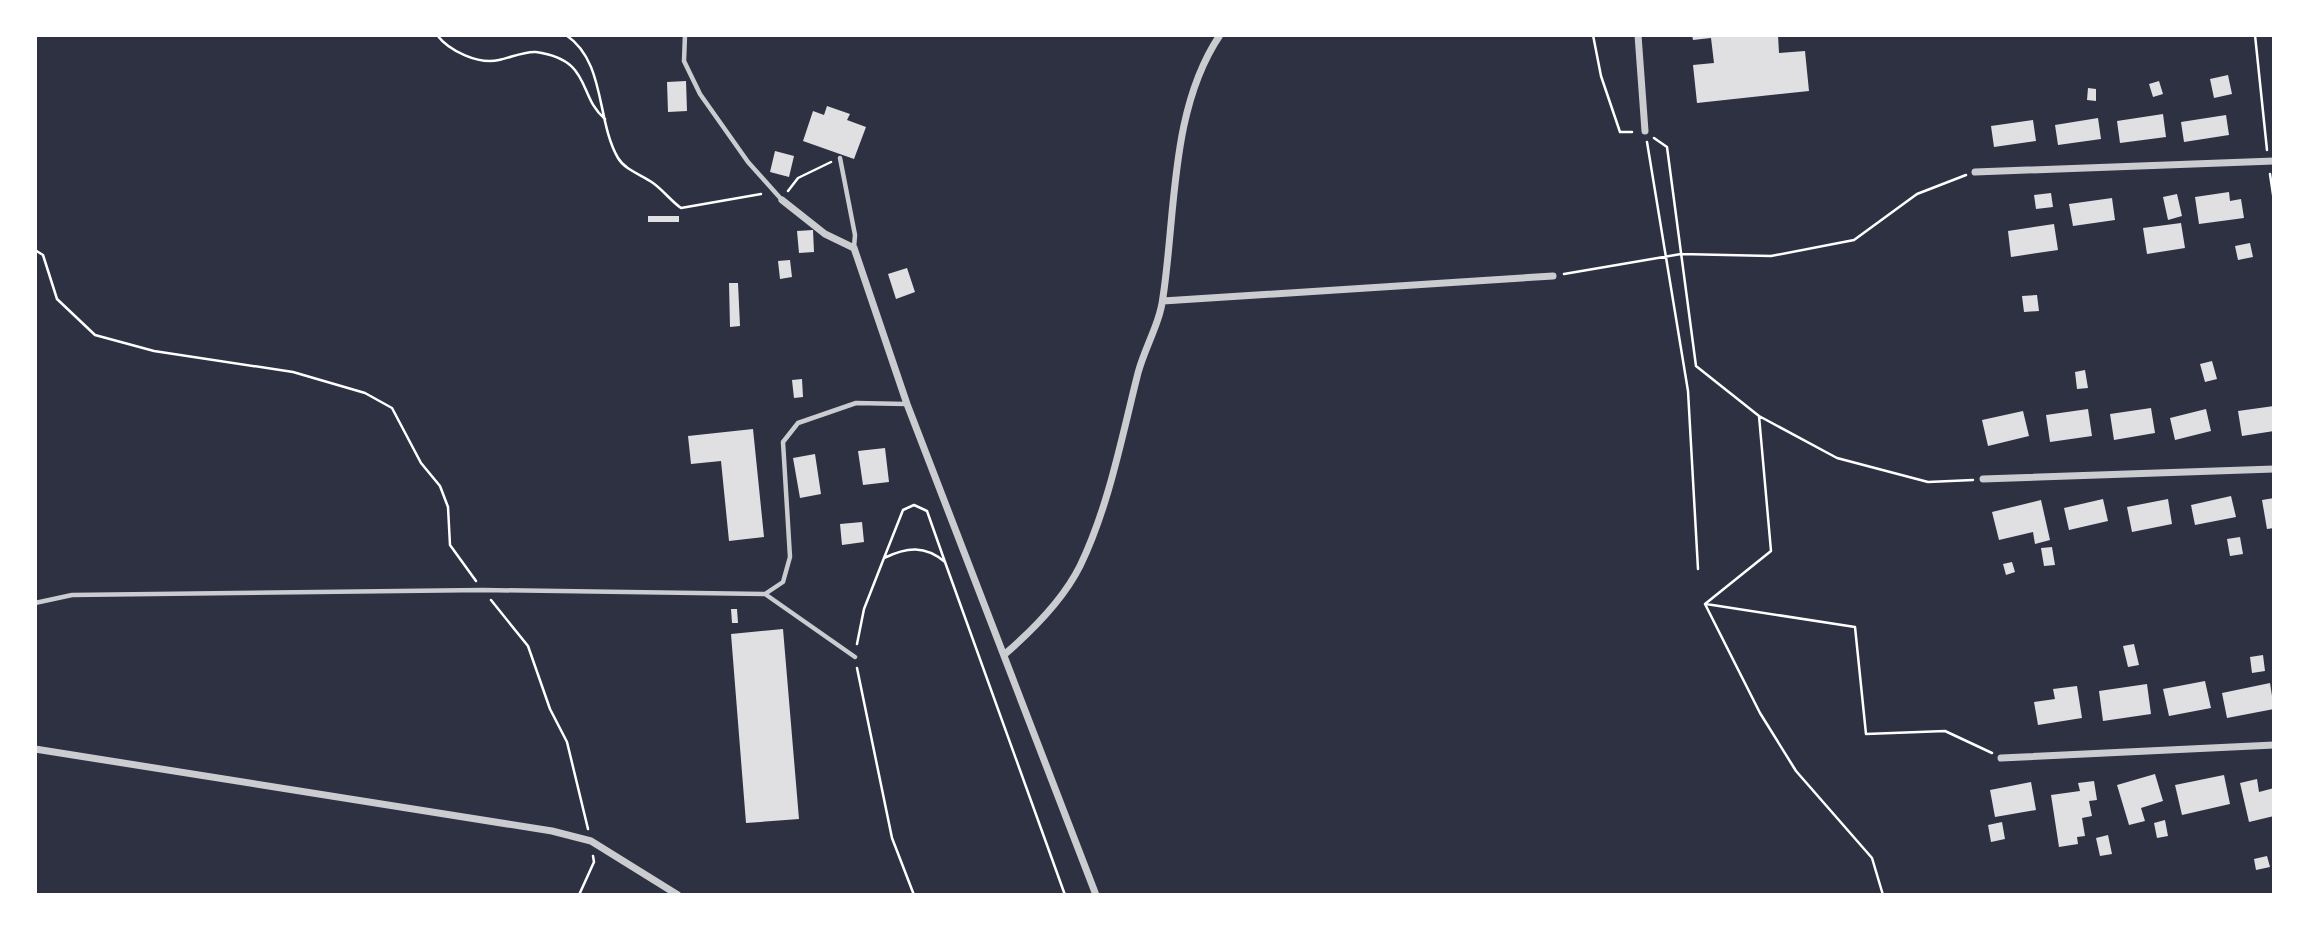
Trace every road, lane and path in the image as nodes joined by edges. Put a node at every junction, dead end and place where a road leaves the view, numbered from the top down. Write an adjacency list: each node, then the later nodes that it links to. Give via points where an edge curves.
1 (437, 35): 8 (path, via 461,54 483,59 495,61 534,52 558,59 579,72 597,113)
2 (566, 35): 8 (path, via 594,73)
3 (685, 35): 13 (lane, via 684,61 700,94)
4 (1220, 35): 21 (street, via 1192,93 1181,146)
5 (1593, 35): 9 (path, via 1620,132)
6 (1638, 35): 9 (street)
7 (2255, 35): 11 (path)
8 (605, 120): 13 (path, via 620,160 681,208)
9 (1645, 131): 18 (path, via 1667,147); 19 (path)
10 (840, 158): 14 (path, via 798,178); 16 (lane, via 855,235)
11 (2271, 162): 12 (street); 15 (path)
12 (1975, 172): 18 (path, via 1917,194 1854,240 1771,256)
13 (775, 192): 14 (lane)
14 (782, 200): 16 (street, via 825,234)
15 (2274, 201)
16 (853, 248): 22 (street)
17 (35, 250): 29 (path, via 43,255 57,299 96,335 154,351 293,372 365,393 392,408 421,463 440,486 448,507 450,545)
18 (1681, 254): 19 (path); 23 (path, via 1696,366)
19 (1666, 256): 20 (path); 28 (path, via 1688,391)
20 (1553, 276): 21 (street)
21 (1163, 301): 33 (street, via 1080,567 1034,629)
22 (907, 404): 30 (lane, via 856,403 798,423 783,442 790,557 783,582); 33 (street)
23 (1759, 416): 25 (path, via 1837,458 1928,482); 32 (path, via 1771,551)
24 (2274, 469): 25 (street)
25 (1983, 480)
26 (884, 558): 27 (path, via 916,548 935,553); 27 (path, via 903,510 914,505 927,511); 34 (path, via 864,609)
27 (945, 562): 42 (path)
28 (1698, 569)
29 (483, 590): 30 (lane); 31 (lane, via 72,595); 38 (path, via 528,646 567,742)
30 (765, 594): 34 (lane)
31 (35, 603)
32 (1705, 604): 37 (path, via 1855,627 1866,734 1945,731); 44 (path, via 1760,713 1796,771 1872,858)
33 (1005, 654): 43 (street)
34 (855, 657): 41 (path, via 892,838)
35 (2274, 745): 37 (street)
36 (35, 749): 38 (street)
37 (2001, 758)
38 (591, 841): 39 (path, via 594,862); 40 (street)
39 (579, 895)
40 (678, 895)
41 (914, 895)
42 (1065, 895)
43 (1096, 895)
44 (1883, 895)

